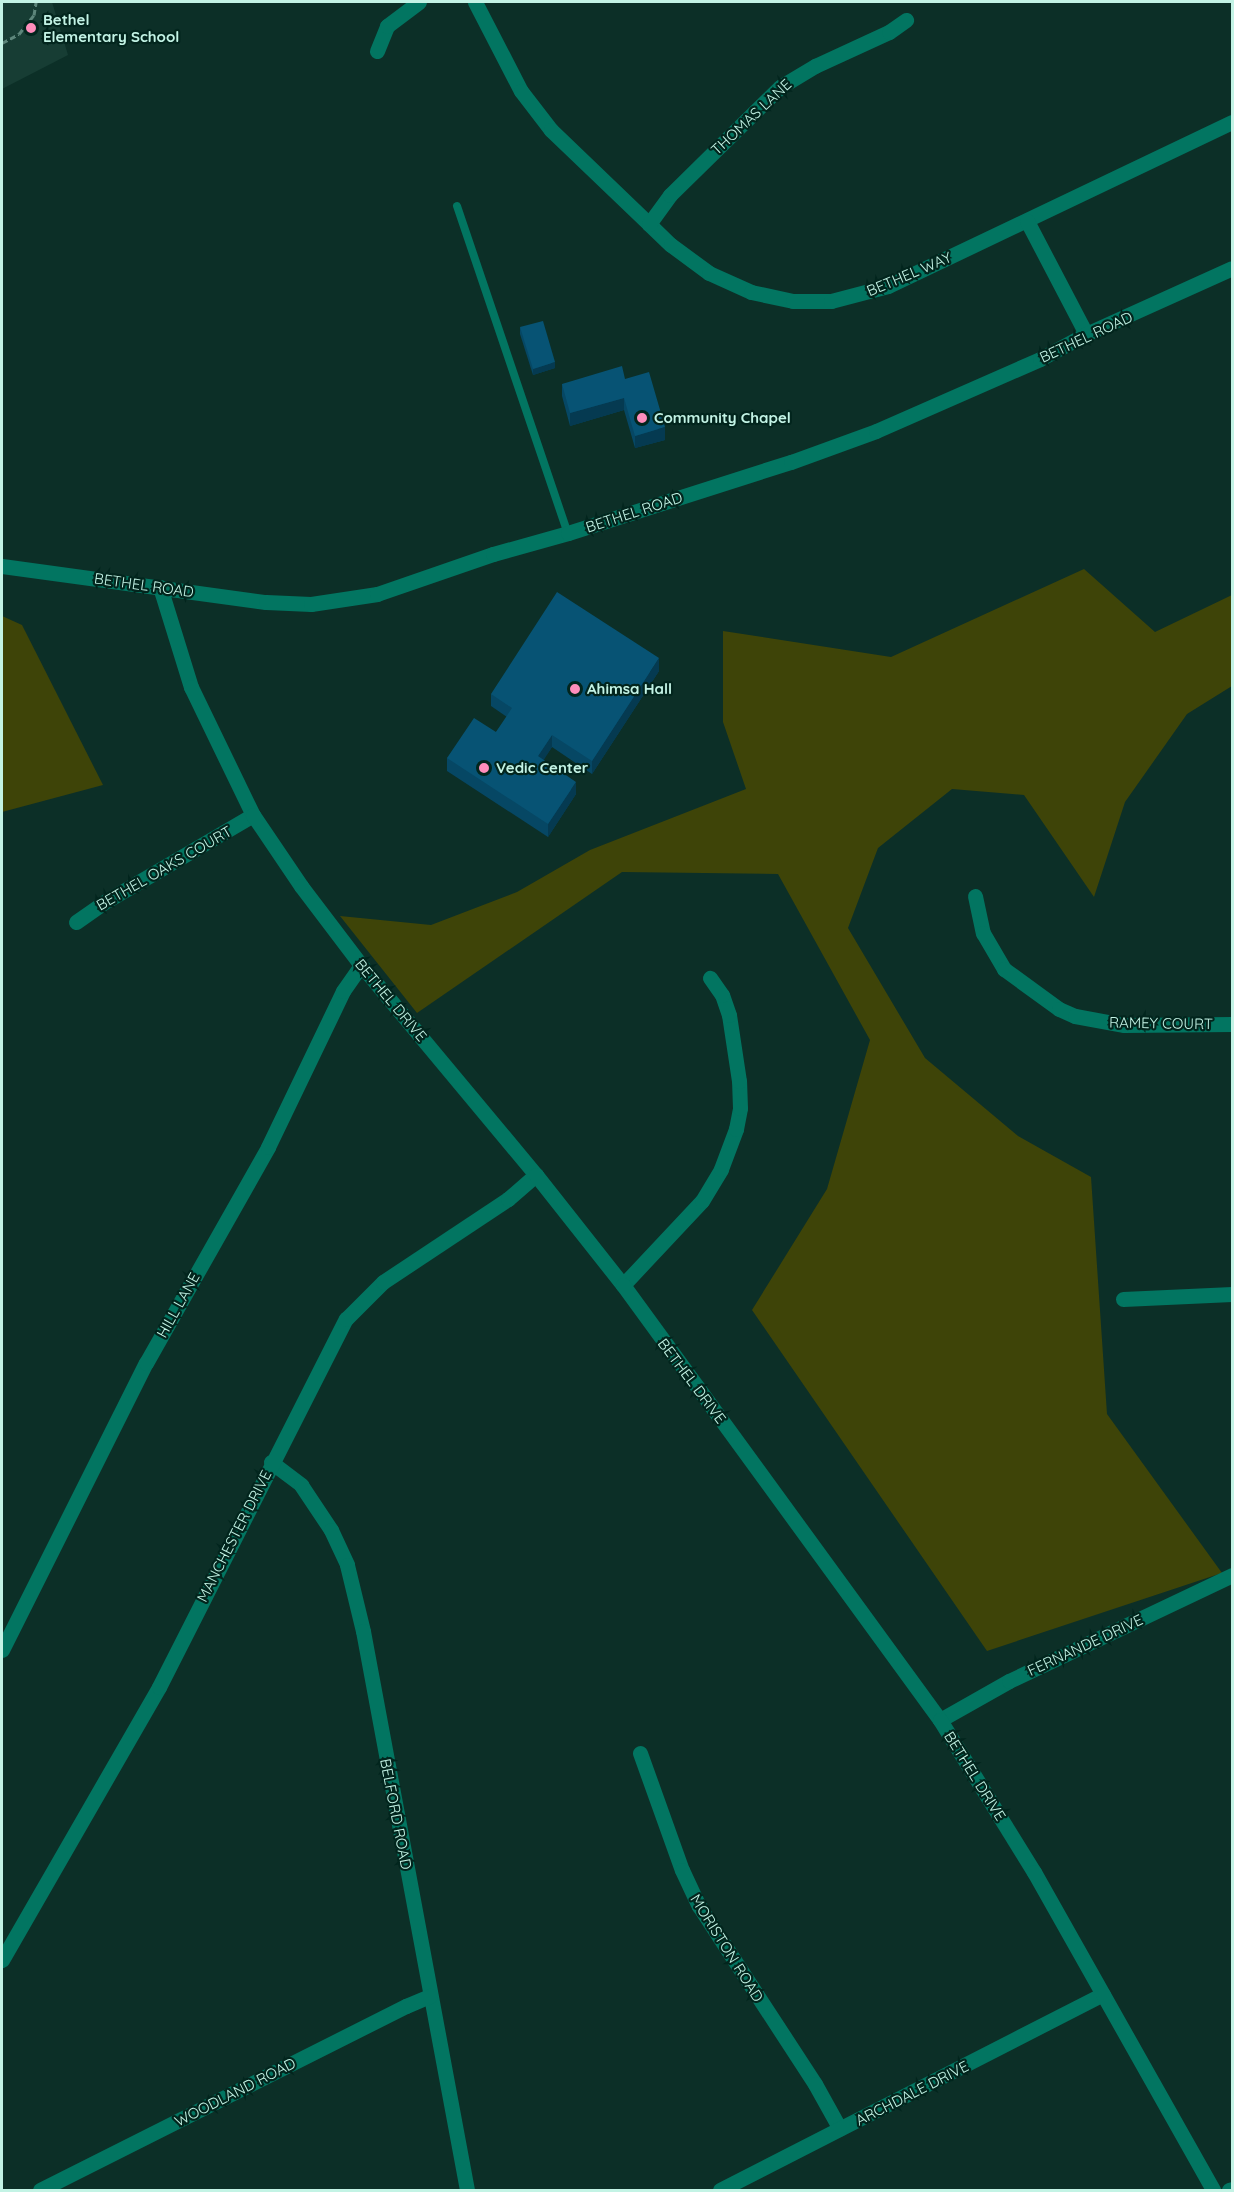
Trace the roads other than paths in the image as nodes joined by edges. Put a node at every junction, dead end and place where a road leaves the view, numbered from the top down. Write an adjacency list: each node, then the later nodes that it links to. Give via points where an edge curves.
1 (418, 2): 4 (street, via 387,26)
2 (474, 2): 8 (street, BETHEL WAY, via 501,57 533,107)
3 (906, 20): 8 (street, THOMAS LANE, via 780,87 670,195)
4 (377, 51)
5 (1233, 122): 7 (street, BETHEL WAY)
6 (457, 206): 11 (lane)
7 (1027, 221): 8 (street, BETHEL WAY, via 888,286 849,298 816,302 772,298 728,283 688,259); 10 (street)
8 (649, 224)
9 (1233, 267): 10 (street, BETHEL ROAD)
10 (1086, 334): 11 (street, BETHEL ROAD, via 1040,359 876,431)
11 (568, 533): 13 (street, BETHEL ROAD, via 345,601 266,602)
12 (2, 566): 13 (street, BETHEL ROAD)
13 (160, 587): 14 (street, BETHEL DRIVE, via 191,687)
14 (253, 815): 16 (street, BETHEL OAKS COURT); 17 (street, BETHEL DRIVE)
15 (975, 896): 19 (street, RAMEY COURT, via 983,933 1004,969 1059,1009 1124,1025)
16 (76, 922)
17 (361, 965): 20 (street, BETHEL DRIVE); 26 (street, HILL LANE, via 343,991 268,1147 146,1363)
18 (710, 978): 21 (street, via 729,1015 739,1081 736,1129 721,1169 702,1201)
19 (1233, 1024)
20 (536, 1175): 21 (street, BETHEL DRIVE); 24 (street, MANCHESTER DRIVE, via 508,1199 383,1281 359,1303 337,1334)
21 (623, 1285): 27 (street, BETHEL DRIVE)
22 (1233, 1294): 23 (street)
23 (1123, 1299)
24 (271, 1462): 29 (street, MANCHESTER DRIVE, via 159,1687); 31 (street, BELFORD ROAD, via 301,1485 331,1530 347,1565 363,1631)
25 (1233, 1575): 27 (street, FERNANDE DRIVE, via 1009,1681)
26 (2, 1650)
27 (940, 1720): 30 (street, BETHEL DRIVE, via 1034,1872)
28 (640, 1753): 32 (street, MORISTON ROAD, via 699,1906)
29 (2, 1960)
30 (1103, 1995): 32 (street, ARCHDALE DRIVE); 36 (street, BETHEL DRIVE)
31 (430, 1996): 33 (street, WOODLAND ROAD); 34 (street, BELFORD ROAD)
32 (840, 2129): 35 (street, ARCHDALE DRIVE)
33 (40, 2190)
34 (467, 2190)
35 (720, 2190)
36 (1213, 2190)

